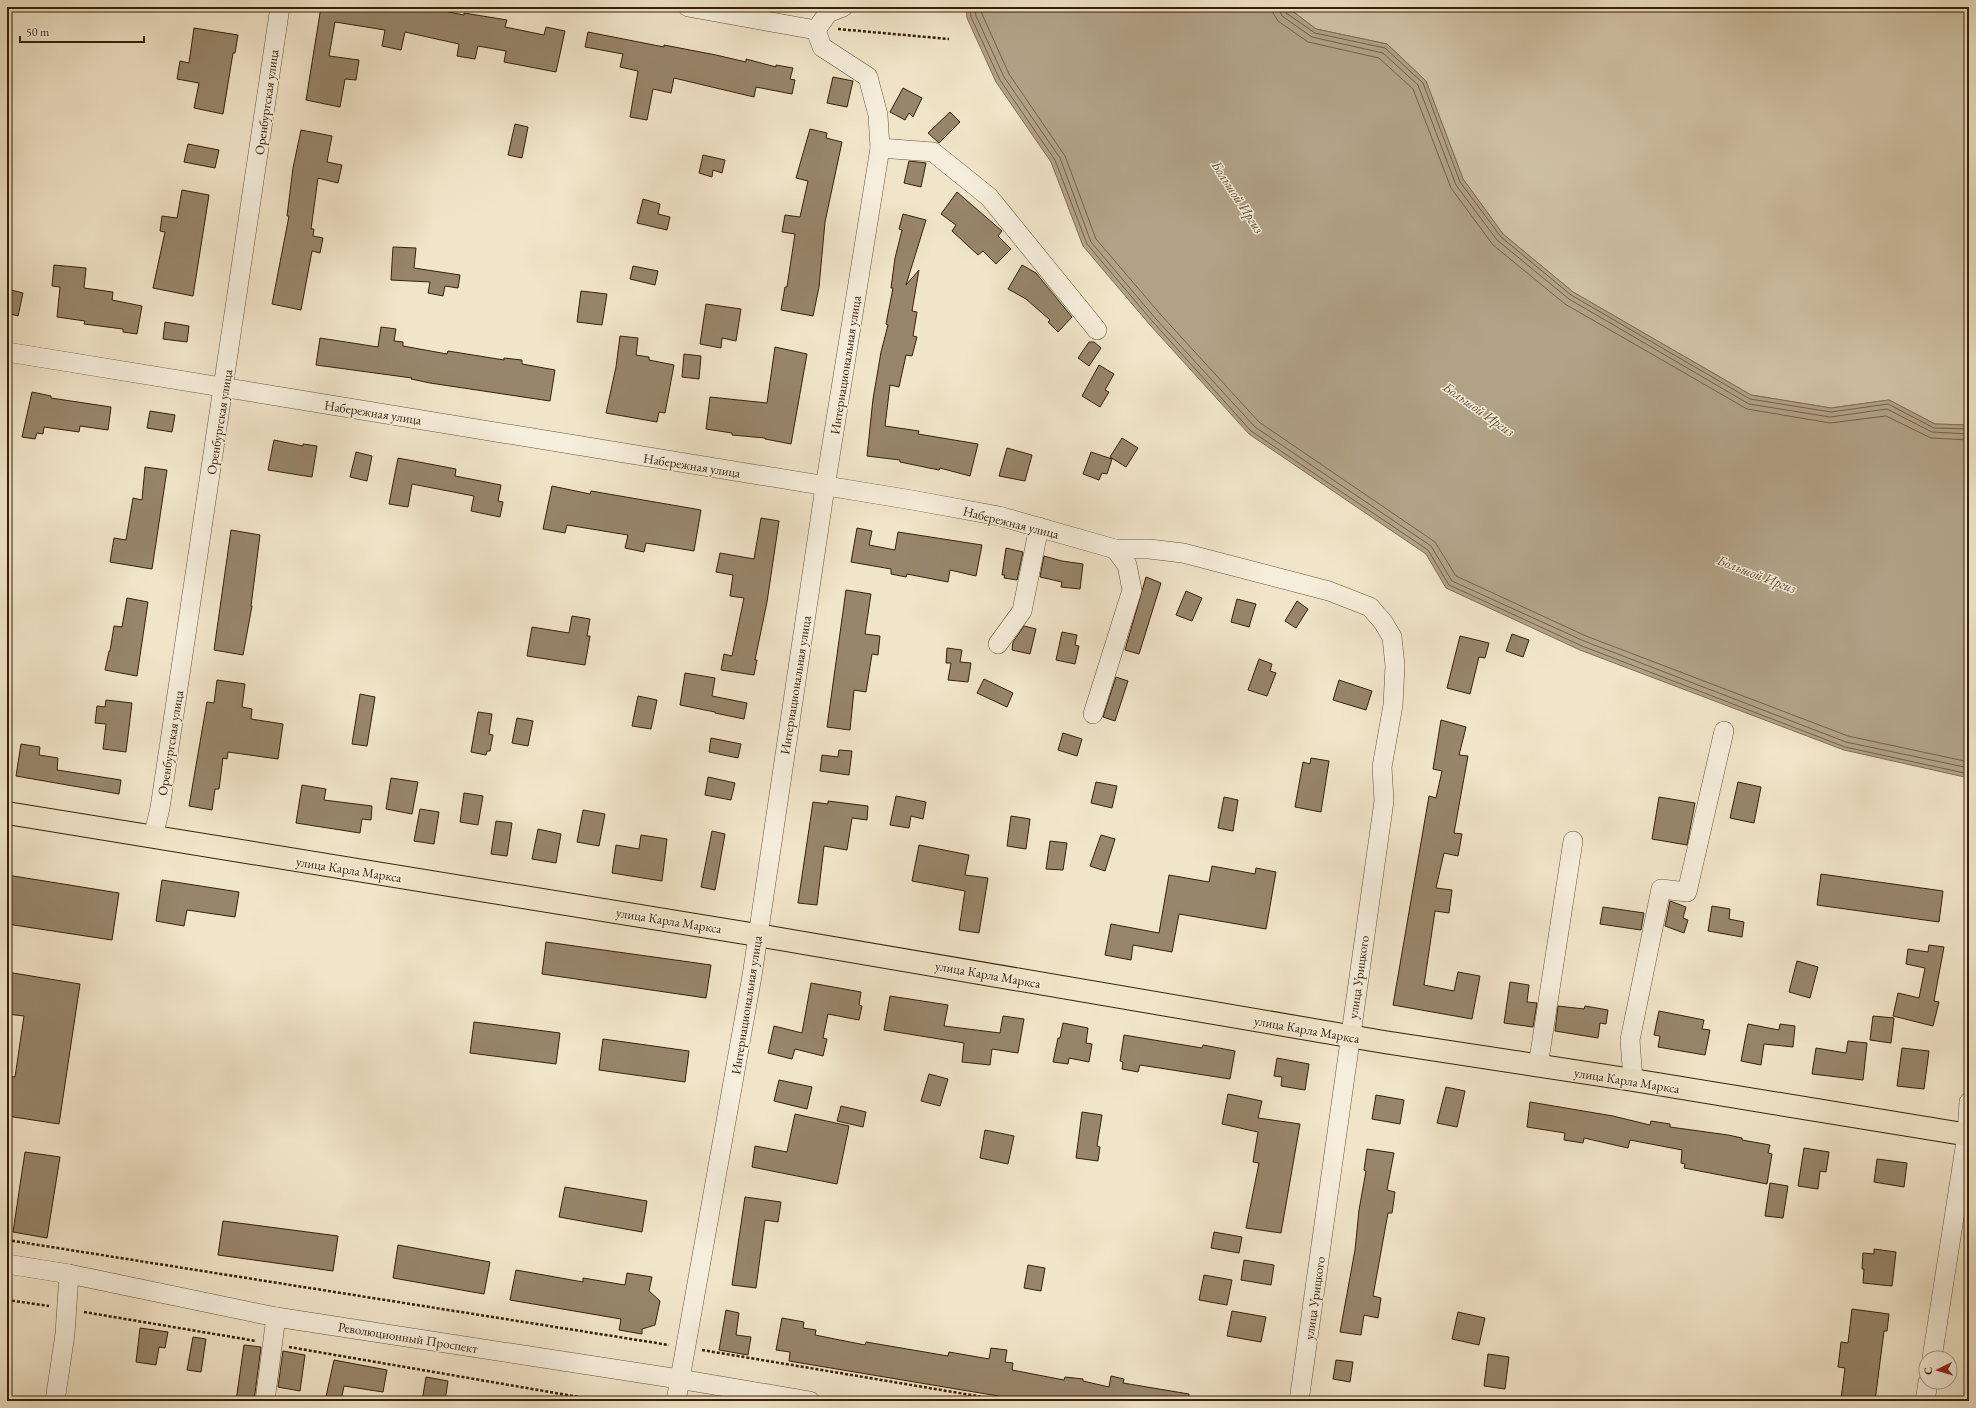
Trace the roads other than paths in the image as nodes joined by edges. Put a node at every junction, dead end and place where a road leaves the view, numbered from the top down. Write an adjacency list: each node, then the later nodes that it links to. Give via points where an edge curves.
1 (280, 7): 8 (street, Оренбургская улица)
2 (688, 7): 4 (street)
3 (842, 7): 4 (street, via 828,13)
4 (816, 30): 5 (street, Интернациональная улица, via 822,47 868,78 878,115)
5 (880, 148): 6 (street, via 933,152 989,197); 9 (street, Интернациональная улица)
6 (1097, 330)
7 (7, 352): 8 (street, Набережная улица)
8 (224, 388): 9 (street, Набережная улица); 17 (street, Оренбургская улица, via 160,808)
9 (825, 487): 10 (street, Набережная улица, via 999,516); 19 (street, Интернациональная улица)
10 (1038, 527): 11 (street, Набережная улица); 13 (street, via 1022,611)
11 (1115, 549): 12 (street, Набережная улица, via 1183,553 1329,591); 14 (street, via 1127,565 1132,590)
12 (1370, 607): 20 (street, улица Урицкого, via 1392,637 1395,666 1393,705 1382,767 1384,801)
13 (998, 644)
14 (1093, 714)
15 (1724, 731): 22 (street, via 1687,892 1661,889 1630,1040)
16 (7, 813): 17 (main road, улица Карла Маркса)
17 (153, 837): 19 (main road, улица Карла Маркса)
18 (1573, 841): 21 (street)
19 (757, 935): 20 (main road, улица Карла Маркса); 29 (street, Интернациональная улица, via 752,976)
20 (1350, 1036): 21 (main road, улица Карла Маркса); 35 (street, улица Урицкого)
21 (1538, 1066): 22 (main road, улица Карла Маркса)
22 (1633, 1080): 24 (main road, улица Карла Маркса)
23 (1969, 1102): 24 (street)
24 (1968, 1135): 28 (street)
25 (7, 1264): 26 (street, Революционный Проспект)
26 (69, 1274): 27 (street, Революционный Проспект); 31 (street, via 65,1334)
27 (276, 1317): 29 (street, Революционный Проспект); 32 (street)
28 (1933, 1350)
29 (679, 1379): 33 (street, Интернациональная улица); 34 (street, Революционный Проспект)
30 (1927, 1390): 36 (street)
31 (55, 1401)
32 (265, 1401)
33 (676, 1401)
34 (810, 1401)
35 (1299, 1401)
36 (1925, 1401)

